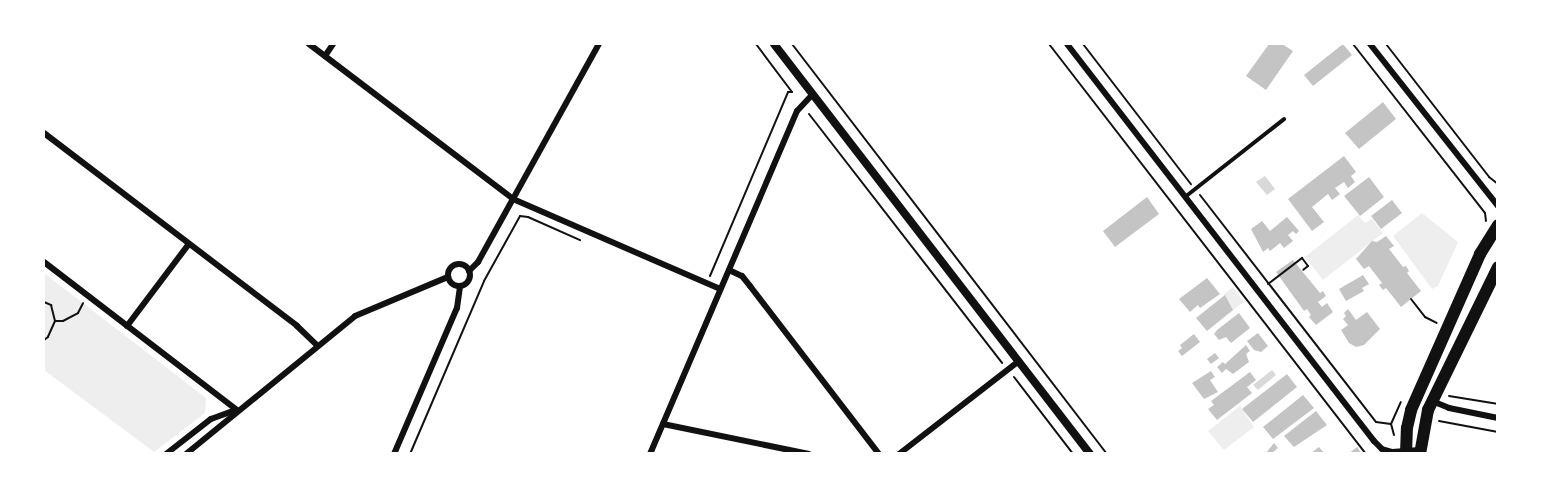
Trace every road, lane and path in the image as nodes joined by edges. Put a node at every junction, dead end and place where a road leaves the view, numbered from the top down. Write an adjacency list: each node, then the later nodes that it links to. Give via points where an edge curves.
1 (309, 44): 13 (street)
2 (333, 44): 13 (street)
3 (599, 44): 21 (street)
4 (756, 44): 31 (path, via 792,92 788,92)
5 (774, 44): 14 (street)
6 (792, 44): 67 (path)
7 (1049, 44): 68 (path)
8 (1067, 44): 20 (street)
9 (1083, 44): 19 (path)
10 (1353, 44): 23 (path)
11 (1370, 44): 22 (street)
12 (1386, 44): 18 (path)
13 (325, 56): 21 (street)
14 (813, 94): 28 (street, via 797,111); 44 (street)
15 (809, 114): 45 (path)
16 (1284, 119): 19 (lane)
17 (44, 133): 25 (street)
18 (1497, 184)
19 (1194, 188): 20 (lane); 33 (path)
20 (1184, 197): 69 (street, via 1379,447 1392,453)
21 (513, 200): 30 (street); 35 (street)
22 (1497, 206)
23 (1492, 224): 69 (highway, via 1411,410)
24 (580, 240): 60 (path, via 519,216 484,281)
25 (188, 245): 41 (street); 43 (street, via 297,326)
26 (44, 261): 36 (street)
27 (1497, 267): 48 (highway)
28 (729, 270): 35 (street); 63 (street, via 742,276)
29 (1303, 270): 33 (path, via 1308,266 1302,258)
30 (469, 271): 32 (street, via 465,265 454,265); 34 (street, via 469,281)
31 (710, 276)
32 (447, 277): 34 (street); 43 (street, via 355,316)
33 (1268, 284): 54 (path, via 1376,422)
34 (460, 287): 59 (street, via 457,308)
35 (720, 289): 53 (street)
36 (88, 296): 39 (path, via 78,313); 41 (street)
37 (1411, 299): 40 (path, via 1425,317)
38 (44, 302): 39 (path, via 51,305)
39 (55, 321): 42 (path)
40 (1437, 323)
41 (127, 326): 50 (street)
42 (44, 340)
43 (316, 345): 50 (street)
44 (1018, 361): 64 (street); 66 (street)
45 (1003, 363)
46 (1012, 375): 65 (path)
47 (1449, 396): 49 (path)
48 (1432, 401): 51 (street); 56 (highway)
49 (1497, 404)
50 (237, 410): 57 (street, via 211,418); 58 (street)
51 (1497, 418)
52 (1439, 421): 55 (path)
53 (663, 424): 61 (street); 62 (street)
54 (1391, 424)
55 (1497, 432)
56 (1420, 452): 69 (street)
57 (166, 453)
58 (186, 453)
59 (394, 453)
60 (410, 453)
61 (650, 453)
62 (809, 453)
63 (879, 453)
64 (899, 453)
65 (1073, 453)
66 (1090, 453)
67 (1107, 453)
68 (1366, 453)
69 (1406, 453)

